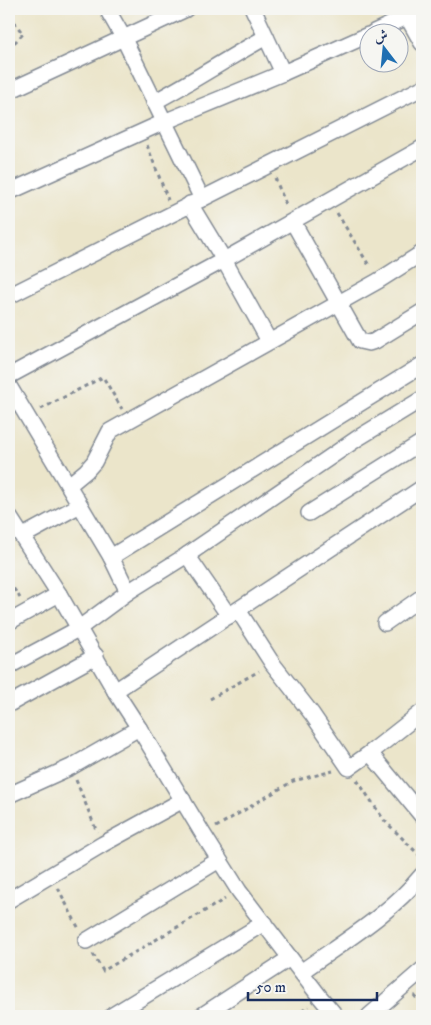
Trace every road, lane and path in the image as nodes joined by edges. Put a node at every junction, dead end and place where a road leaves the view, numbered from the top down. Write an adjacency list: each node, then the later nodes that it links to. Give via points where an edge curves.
1 (107, 9): 8 (street)
2 (186, 9): 8 (street)
3 (253, 9): 9 (street)
4 (422, 10): 6 (street)
5 (9, 15): 12 (path, via 23,34)
6 (408, 18): 7 (street); 11 (street)
7 (398, 22)
8 (123, 37): 15 (street); 16 (street)
9 (266, 37): 13 (street); 16 (street)
10 (358, 39): 13 (street)
11 (422, 43)
12 (9, 48)
13 (283, 73): 17 (street)
14 (422, 88): 20 (street)
15 (9, 91)
16 (154, 102): 17 (street)
17 (164, 122): 18 (street); 23 (street)
18 (142, 132): 21 (street); 24 (path)
19 (422, 148): 22 (street)
20 (270, 164): 23 (street); 25 (path)
21 (9, 192)
22 (329, 200): 25 (street); 28 (path)
23 (196, 201): 24 (street); 27 (street)
24 (172, 213): 29 (street)
25 (293, 222): 27 (street); 30 (street)
26 (422, 253): 28 (street)
27 (224, 260): 32 (street); 34 (street)
28 (378, 281): 30 (street)
29 (9, 296)
30 (339, 301): 31 (street, via 360,341 365,343 374,341); 32 (street)
31 (422, 312)
32 (269, 341): 38 (street)
33 (422, 364): 47 (street)
34 (9, 376)
35 (9, 386): 37 (street)
36 (422, 399): 46 (street, via 358,438)
37 (27, 416): 38 (path, via 103,377); 40 (street)
38 (128, 420): 40 (street, via 110,431 94,462)
39 (422, 442): 43 (street)
40 (69, 485): 42 (street)
41 (422, 488): 51 (street)
42 (80, 505): 45 (street); 47 (street)
43 (309, 513)
44 (9, 516): 45 (street)
45 (23, 536): 49 (street)
46 (187, 555): 48 (street); 51 (street)
47 (111, 557): 48 (street)
48 (128, 592): 54 (street)
49 (59, 594): 52 (street); 54 (street)
50 (422, 597): 53 (street)
51 (234, 613): 56 (street); 58 (street)
52 (9, 622)
53 (385, 623)
54 (78, 629): 55 (street); 57 (street)
55 (96, 656): 58 (street); 60 (street)
56 (272, 663): 59 (path); 65 (street)
57 (9, 666)
58 (115, 692): 62 (street)
59 (210, 700)
60 (9, 704)
61 (422, 712): 63 (street)
62 (140, 728): 64 (street); 67 (street)
63 (370, 753): 65 (street); 68 (street)
64 (71, 767): 66 (street); 70 (path)
65 (349, 768): 69 (path, via 293,781); 71 (path, via 384,820)
66 (9, 795)
67 (183, 800): 69 (street); 70 (street)
68 (422, 816)
69 (203, 834): 72 (street)
70 (103, 844): 73 (street)
71 (422, 858)
72 (219, 860): 75 (street); 78 (street)
73 (51, 874): 76 (street); 78 (path)
74 (422, 875): 81 (street, via 411,889 370,924)
75 (239, 891): 77 (street); 78 (path, via 103,971)
76 (9, 900)
77 (264, 923): 79 (street); 82 (street)
78 (86, 941)
79 (290, 958): 81 (street); 83 (street)
80 (422, 970): 85 (street)
81 (301, 972): 84 (street)
82 (113, 1015)
83 (201, 1016)
84 (336, 1016)
85 (369, 1016)

